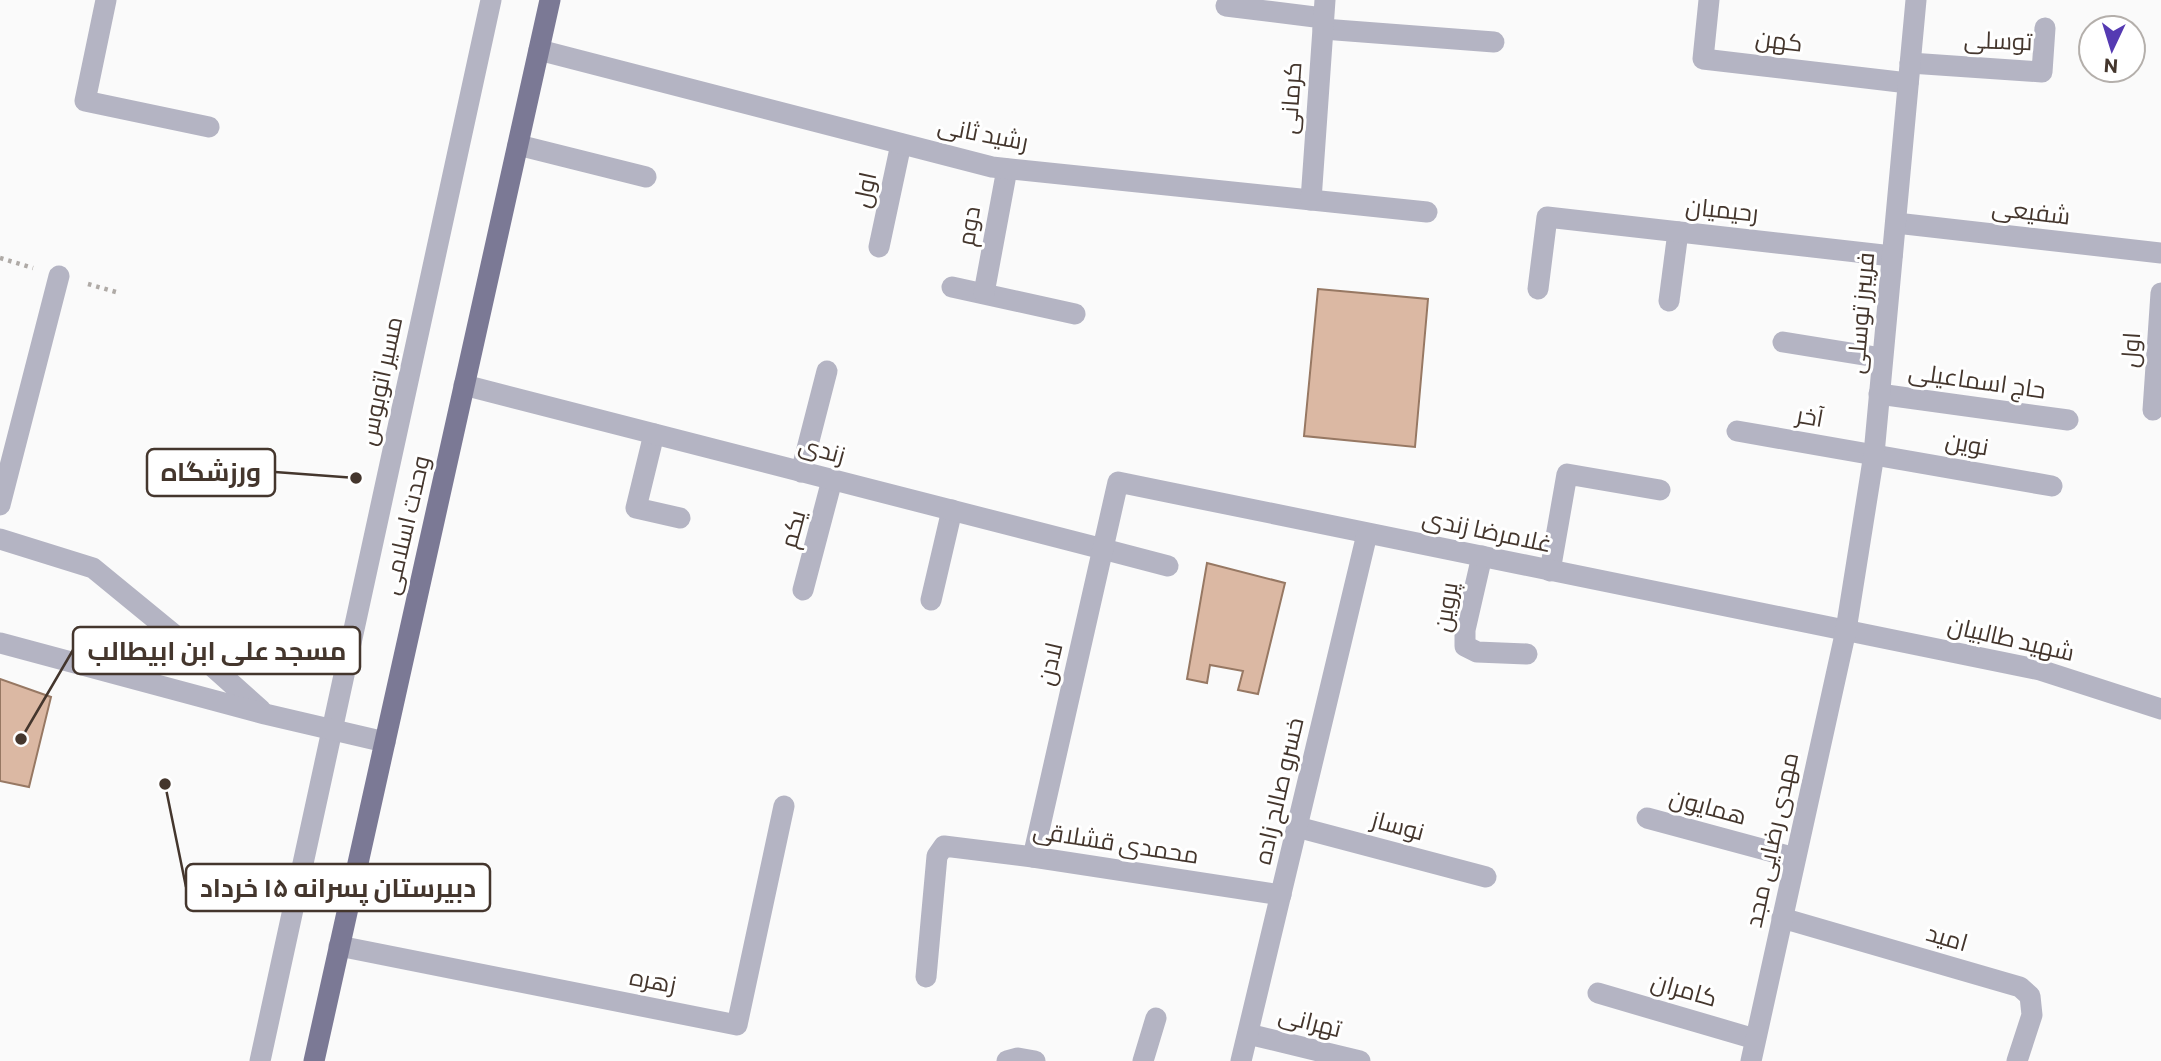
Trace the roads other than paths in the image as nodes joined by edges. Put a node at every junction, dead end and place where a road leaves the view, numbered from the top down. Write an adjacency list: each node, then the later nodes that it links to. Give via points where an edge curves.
1 (106, 0): 13 (street, via 85,101)
2 (491, 0): 64 (street, مسیر اتوبوس)
3 (550, 0): 11 (main road, وحدت اسلامی)
4 (1702, 0): 5 (street)
5 (1709, 0): 12 (street, کهن, via 1703,59)
6 (1916, 0): 12 (street, فریبرز توسلی)
7 (1226, 6): 8 (street)
8 (1324, 16): 10 (street); 18 (street, کرمانی)
9 (2045, 28): 12 (street, توسلی, via 2042,72)
10 (1494, 42)
11 (539, 50): 14 (street, رشید ثانی); 15 (main road, وحدت اسلامی)
12 (1909, 73): 20 (street, فریبرز توسلی)
13 (209, 127)
14 (901, 144): 16 (street, رشید ثانی); 22 (street, اول)
15 (518, 145): 17 (street); 36 (main road, وحدت اسلامی)
16 (1007, 169): 18 (street, رشید ثانی); 28 (street, دوم)
17 (646, 177)
18 (1311, 200): 19 (street, رشید ثانی)
19 (1427, 212)
20 (1896, 223): 23 (street, شفیعی); 24 (street, فریبرز توسلی)
21 (1678, 232): 24 (street, رحیمیان); 27 (street, رحیمیان, via 1546,217); 30 (street)
22 (879, 247)
23 (2161, 253)
24 (1892, 256): 34 (street, فریبرز توسلی)
25 (59, 276): 48 (street)
26 (952, 287): 28 (street)
27 (1538, 289)
28 (984, 293): 31 (street)
29 (2161, 293): 32 (street, اول)
30 (1669, 301)
31 (1075, 314)
32 (2160, 329): 38 (street, اول)
33 (1783, 342): 34 (street)
34 (1882, 358): 37 (street, فریبرز توسلی)
35 (827, 371): 43 (street)
36 (464, 385): 41 (street, زندی); 65 (main road, وحدت اسلامی)
37 (1880, 394): 39 (street, حاج اسماعیلی); 42 (street, فریبرز توسلی)
38 (2153, 410)
39 (2068, 420)
40 (1738, 431): 42 (street, آخر)
41 (654, 434): 43 (street, زندی); 50 (street, via 635,508)
42 (1874, 454): 46 (street, نوین); 59 (street, فریبرز توسلی)
43 (801, 472): 44 (street, زندی)
44 (832, 480): 49 (street, زندی); 57 (street, یکم)
45 (1118, 482): 51 (street, غلامرضا زندی); 53 (street, لادن)
46 (2052, 486)
47 (1660, 491): 56 (street, via 1567,474)
48 (0, 505)
49 (952, 510): 53 (street, زندی); 58 (street)
50 (680, 517)
51 (1367, 534): 54 (street, غلامرضا زندی); 68 (street, خسرو صالح زاده)
52 (0, 539): 63 (street, via 93,568)
53 (1103, 549): 55 (street, زندی); 69 (street, لادن)
54 (1482, 556): 56 (street, غلامرضا زندی); 61 (street, پروین, via 1465,646 1477,652)
55 (1168, 566)
56 (1550, 571): 59 (street, غلامرضا زندی)
57 (803, 590)
58 (931, 600)
59 (1846, 630): 62 (street, شهید طالبیان, via 2040,670); 70 (street, مهدی رضایی مجد)
60 (0, 643): 63 (street)
61 (1527, 654)
62 (2161, 709)
63 (265, 714): 64 (street)
64 (331, 729): 65 (street); 80 (street, مسیر اتوبوس)
65 (385, 742): 74 (main road, وحدت اسلامی)
66 (784, 806): 74 (street, زهره, via 737,1025)
67 (1647, 818): 70 (street, همایون)
68 (1297, 827): 71 (street, نوساز); 72 (street, خسرو صالح زاده)
69 (1033, 857): 72 (street, محمدی قشلاقی); 75 (street, محمدی قشلاقی, via 944,846 937,856)
70 (1795, 858): 73 (street, مهدی رضایی مجد)
71 (1486, 877)
72 (1281, 895): 78 (street, خسرو صالح زاده)
73 (1782, 918): 79 (street, مهدی رضایی مجد); 88 (street, امید, via 2020,986 2030,996 2032,1015)
74 (339, 946): 81 (main road, وحدت اسلامی)
75 (926, 977)
76 (1598, 993): 79 (street, کامران)
77 (1156, 1018): 84 (street)
78 (1248, 1034): 85 (street, خسرو صالح زاده); 86 (street, تهرانی)
79 (1755, 1039): 87 (street, مهدی رضایی مجد)
80 (260, 1061)
81 (314, 1061)
82 (1007, 1061): 83 (street)
83 (1035, 1061)
84 (1143, 1061)
85 (1241, 1061)
86 (1360, 1061)
87 (1751, 1061)
88 (2017, 1061)

